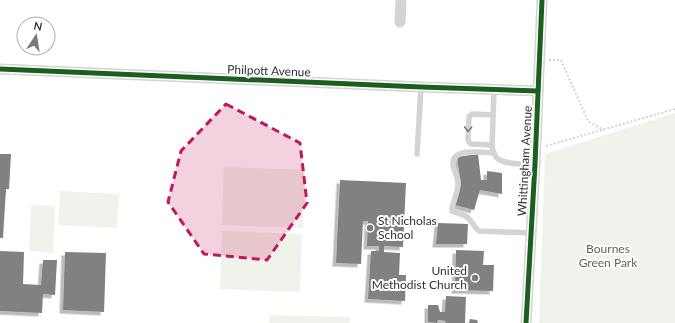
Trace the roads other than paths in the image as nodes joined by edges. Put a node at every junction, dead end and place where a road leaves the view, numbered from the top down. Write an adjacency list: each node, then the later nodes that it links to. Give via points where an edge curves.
1 (401, 0): 3 (street)
2 (542, 0): 7 (street, Whittingham Avenue)
3 (400, 22)
4 (0, 69): 5 (street, Philpott Avenue)
5 (421, 87): 6 (street, Philpott Avenue); 11 (lane)
6 (494, 90): 7 (street, Philpott Avenue); 8 (lane)
7 (538, 91): 12 (street, Whittingham Avenue)
8 (493, 115): 9 (lane); 9 (lane, one-way to 9, via 470,115 468,140 471,144)
9 (492, 145): 10 (lane)
10 (494, 153): 12 (lane, via 504,162); 13 (lane, via 463,152 456,155 453,160 458,186 452,211 466,216 479,231)
11 (417, 154)
12 (535, 164): 13 (street, Whittingham Avenue)
13 (531, 233): 14 (street, Whittingham Avenue)
14 (526, 323)

